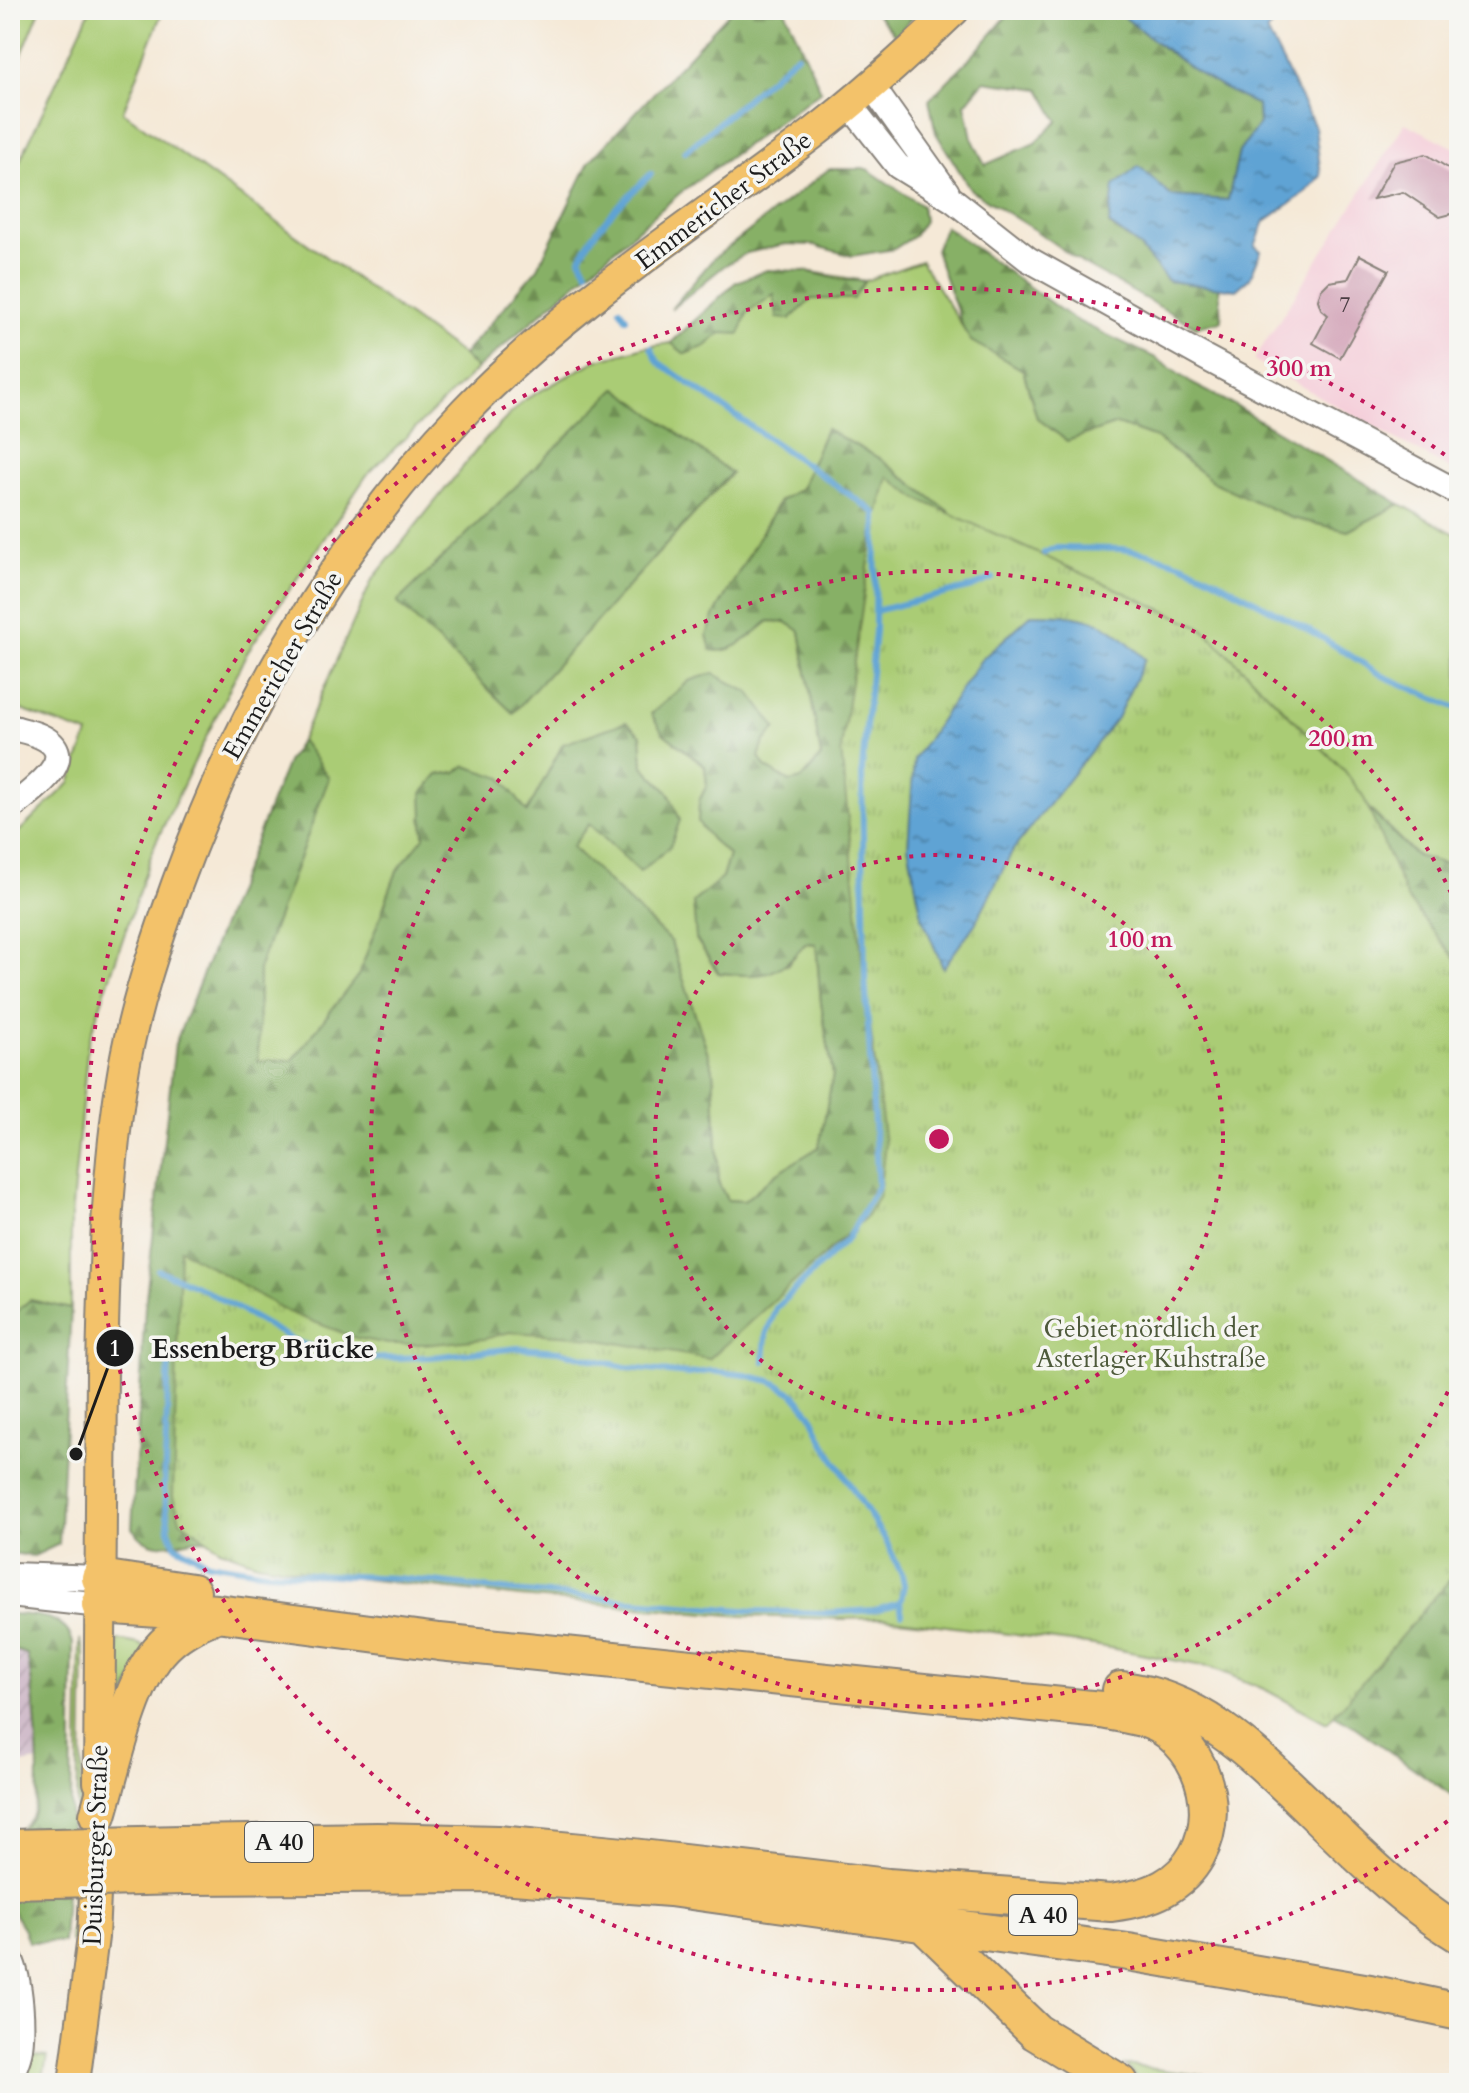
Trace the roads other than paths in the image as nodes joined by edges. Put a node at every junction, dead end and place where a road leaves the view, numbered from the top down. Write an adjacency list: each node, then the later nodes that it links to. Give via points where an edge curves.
1 (954, 10): 2 (main road, Emmericher Straße)
2 (860, 95): 3 (street, via 953,200 1028,259); 7 (main road, Emmericher Straße, via 558,326 467,409 386,501 330,577 255,702 193,840 154,949 125,1062 109,1200 104,1306)
3 (1459, 493)
4 (10, 727): 5 (street, via 53,744 58,760 55,771)
5 (10, 809)
6 (10, 1575): 7 (street)
7 (100, 1592): 8 (street); 9 (highway); 10 (main road, Duisburger Straße); 16 (highway, via 147,1583 674,1656 1132,1691 1183,1707 1223,1730 1410,1899)
8 (10, 1595)
9 (217, 1613): 10 (highway, via 175,1635 143,1674); 12 (highway, via 439,1642 1101,1710 1169,1730 1199,1767 1210,1806 1202,1845 1178,1879 1143,1897 1111,1903 888,1887)
10 (98, 1815): 21 (main road, Duisburger Straße, via 93,1937)
11 (10, 1848): 13 (highway, A 40, bridge)
12 (624, 1856): 13 (highway, A 40, via 498,1844 377,1841); 18 (highway, A 40, via 1090,1921)
13 (183, 1860): 14 (highway, A 40, bridge); 15 (highway, A 40, via 670,1888)
14 (10, 1880)
15 (922, 1922): 19 (highway, A 40, via 1340,1988); 22 (highway, via 1036,2032)
16 (1459, 1934)
17 (10, 1958): 20 (street, via 19,1997 20,2053)
18 (1459, 1986)
19 (1459, 2012)
20 (10, 2079)
21 (74, 2083)
22 (1120, 2083)

